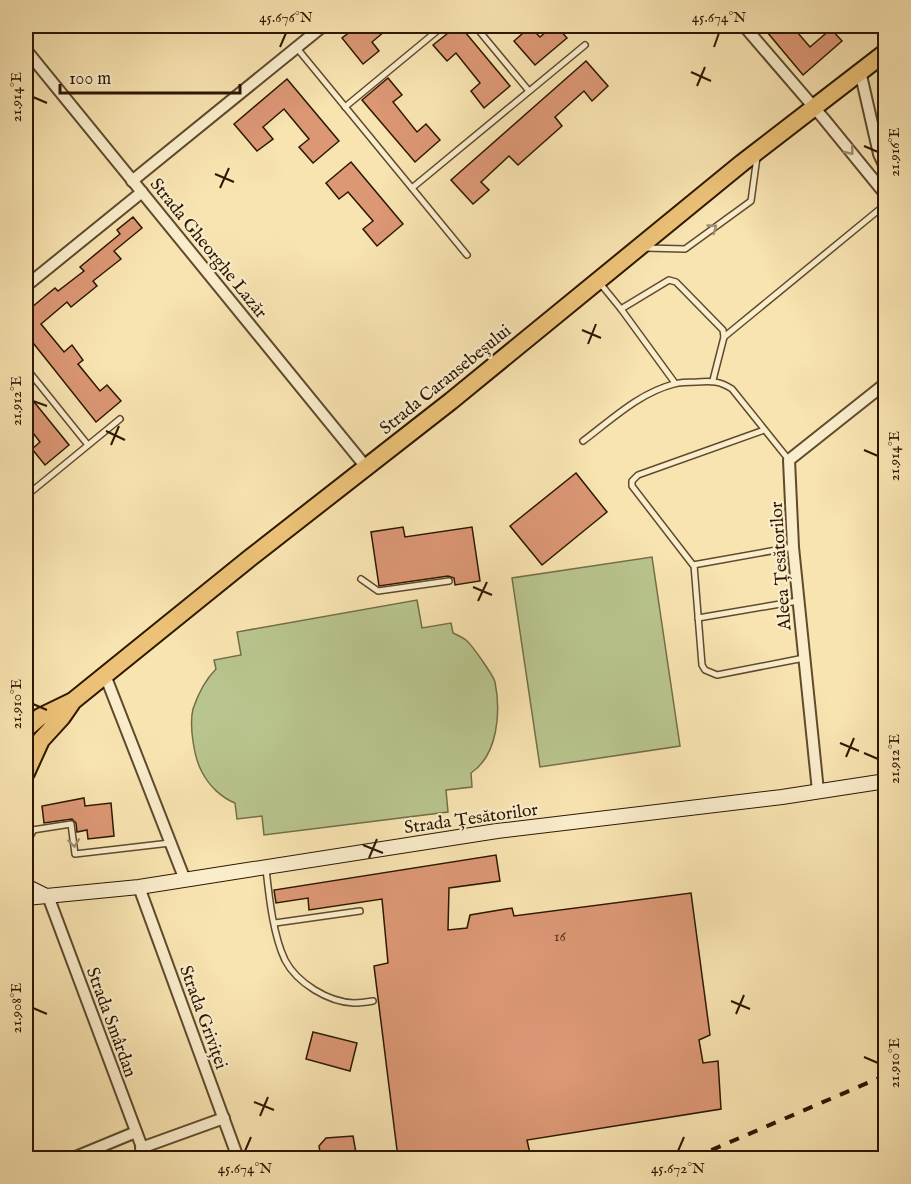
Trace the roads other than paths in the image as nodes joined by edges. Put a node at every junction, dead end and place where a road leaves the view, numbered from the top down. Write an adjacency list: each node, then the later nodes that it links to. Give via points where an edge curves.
1 (323, 26): 6 (street)
2 (443, 26): 11 (lane)
3 (475, 26): 10 (lane)
4 (744, 26): 12 (street)
5 (585, 45): 10 (lane)
6 (296, 47): 11 (lane); 15 (street)
7 (26, 50): 15 (street, Strada Gheorghe Lazăr)
8 (885, 52): 9 (main road, Strada Caransebeșului)
9 (860, 72): 12 (main road, Strada Caransebeșului); 14 (street)
10 (529, 91): 16 (lane)
11 (345, 107): 16 (lane)
12 (814, 107): 13 (main road, Strada Caransebeșului); 18 (street, one-way to 18)
13 (759, 150): 20 (main road, Strada Caransebeșului); 20 (lane, one-way to 13, via 685,249 751,201)
14 (885, 169)
15 (132, 181): 17 (street, Strada Gheorghe Lazăr)
16 (412, 188): 21 (lane)
17 (142, 192): 23 (street); 35 (street, Strada Gheorghe Lazăr)
18 (885, 195)
19 (885, 204): 25 (lane)
20 (638, 247): 22 (main road, Strada Caransebeșului)
21 (467, 255)
22 (598, 280): 24 (lane); 35 (main road, Strada Caransebeșului)
23 (26, 286)
24 (621, 309): 25 (lane, via 669,280 676,282 723,330); 28 (lane)
25 (724, 337): 27 (lane)
26 (26, 368): 33 (lane)
27 (714, 380): 28 (lane); 31 (lane, via 732,389)
28 (675, 383): 32 (lane, via 634,402)
29 (885, 383): 34 (street)
30 (120, 419): 33 (lane)
31 (764, 429): 34 (lane); 38 (lane, via 634,477 635,491)
32 (583, 441)
33 (88, 446): 36 (lane)
34 (789, 460): 37 (street, Aleea Țesătorilor)
35 (366, 467): 44 (main road, Strada Caransebeșului)
36 (26, 496)
37 (793, 547): 38 (lane); 41 (street, Aleea Țesătorilor)
38 (694, 565): 42 (lane)
39 (361, 579): 40 (lane, via 378,591)
40 (448, 581)
41 (798, 601): 42 (lane); 43 (street, Aleea Țesătorilor)
42 (698, 618): 43 (lane, via 702,665 710,674)
43 (804, 658): 49 (street, Aleea Țesătorilor)
44 (105, 675): 45 (main road, Strada Caransebeșului); 52 (street)
45 (73, 700): 46 (main road, Strada Caransebeșului); 47 (main road, via 41,740)
46 (26, 729)
47 (26, 773)
48 (885, 781): 49 (main road, Strada Țesătorilor)
49 (818, 791): 54 (main road, Strada Țesătorilor, via 497,831)
50 (26, 831): 51 (lane)
51 (33, 831): 52 (lane, one-way to 52, via 72,824 75,854); 53 (lane)
52 (171, 842): 55 (street)
53 (26, 844)
54 (266, 867): 55 (main road, Strada Țesătorilor); 61 (lane)
55 (185, 880): 57 (main road, Strada Țesătorilor)
56 (26, 885): 58 (main road)
57 (140, 887): 58 (main road, Strada Țesătorilor); 63 (street, Strada Griviței)
58 (48, 897): 59 (main road, Strada Țesătorilor); 64 (street, Strada Smârdan)
59 (26, 898)
60 (360, 911): 61 (lane)
61 (275, 923): 62 (lane, via 284,958 301,980 340,1001)
62 (373, 1001)
63 (224, 1118): 65 (street); 67 (street, Strada Griviței)
64 (136, 1132): 65 (street, Strada Smârdan); 66 (street)
65 (143, 1153)
66 (73, 1158)
67 (238, 1158)

